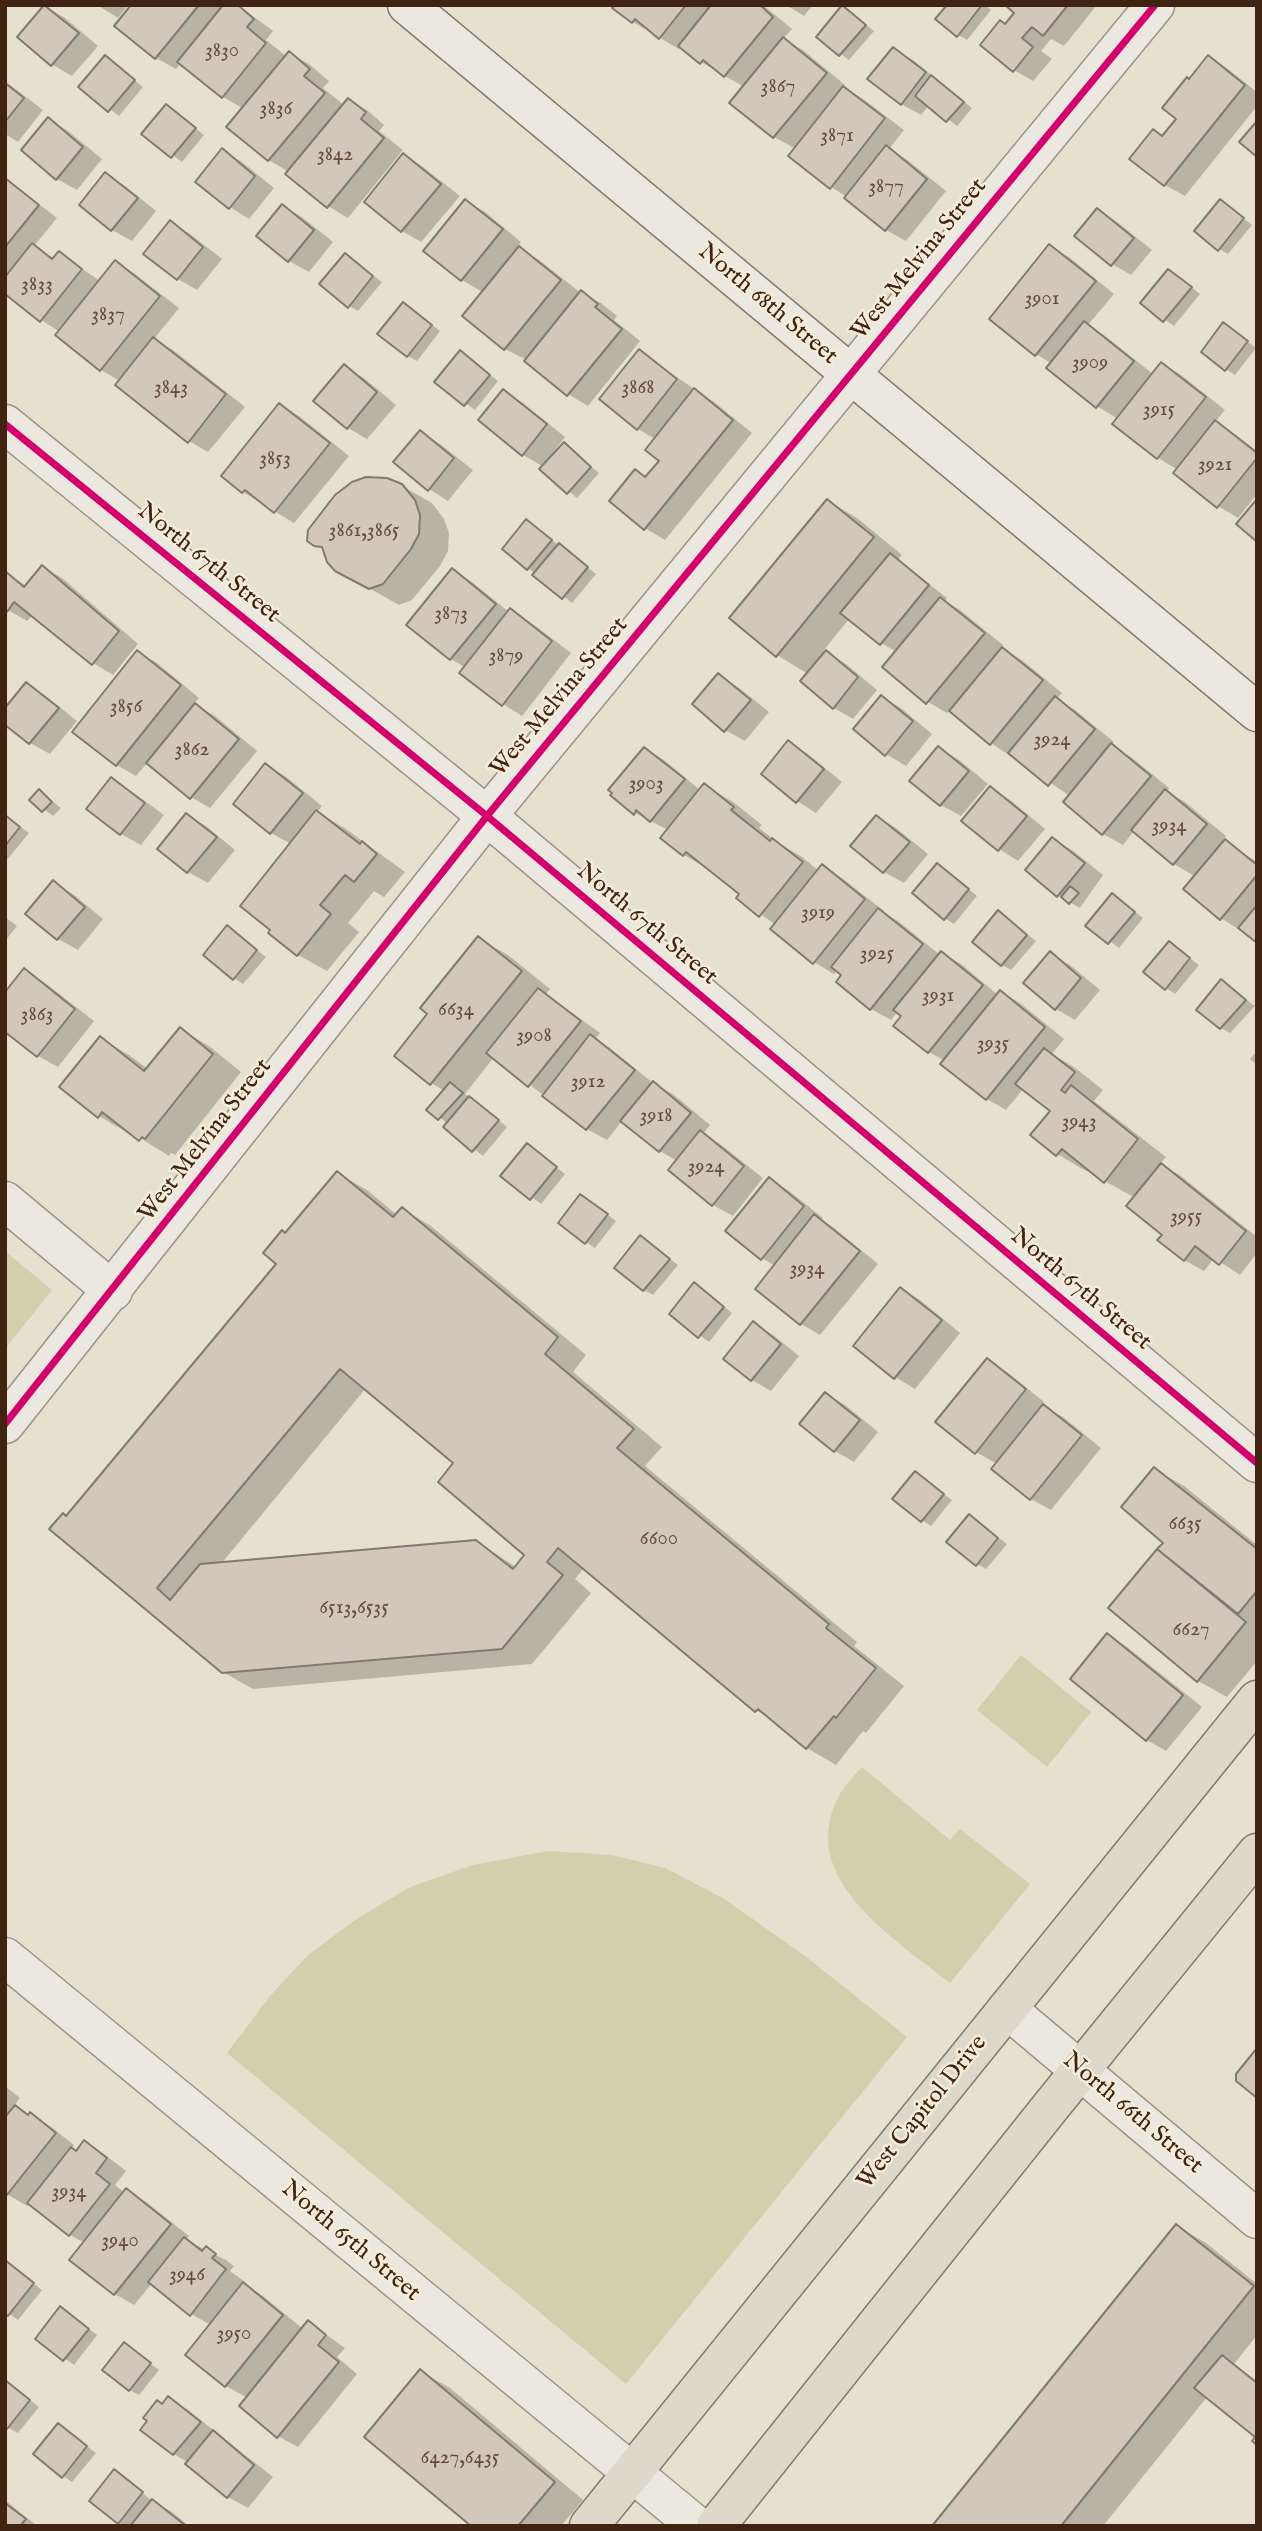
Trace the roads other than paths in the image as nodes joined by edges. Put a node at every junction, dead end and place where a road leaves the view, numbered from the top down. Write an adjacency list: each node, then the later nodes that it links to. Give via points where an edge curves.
1 (407, 5): 3 (street, North 68th Street)
2 (1155, 5): 3 (street, West Melvina Street)
3 (850, 375): 5 (street, North 68th Street); 6 (street, West Melvina Street)
4 (5, 424): 6 (street, North 67th Street)
5 (1257, 712)
6 (487, 816): 8 (street, West Melvina Street); 10 (street, North 67th Street)
7 (5, 1200): 8 (street)
8 (113, 1291): 9 (street, West Melvina Street)
9 (5, 1424)
10 (1257, 1463)
11 (1257, 1700): 14 (main road, West Capitol Drive)
12 (1257, 1853): 15 (main road)
13 (5, 1957): 17 (street, North 65th Street)
14 (1007, 2009): 15 (street, North 66th Street); 17 (main road, West Capitol Drive)
15 (1080, 2070): 16 (street, North 66th Street); 20 (main road)
16 (1257, 2219)
17 (631, 2474): 18 (main road, West Capitol Drive); 19 (street, North 65th Street)
18 (589, 2526)
19 (697, 2526)
20 (716, 2526)

